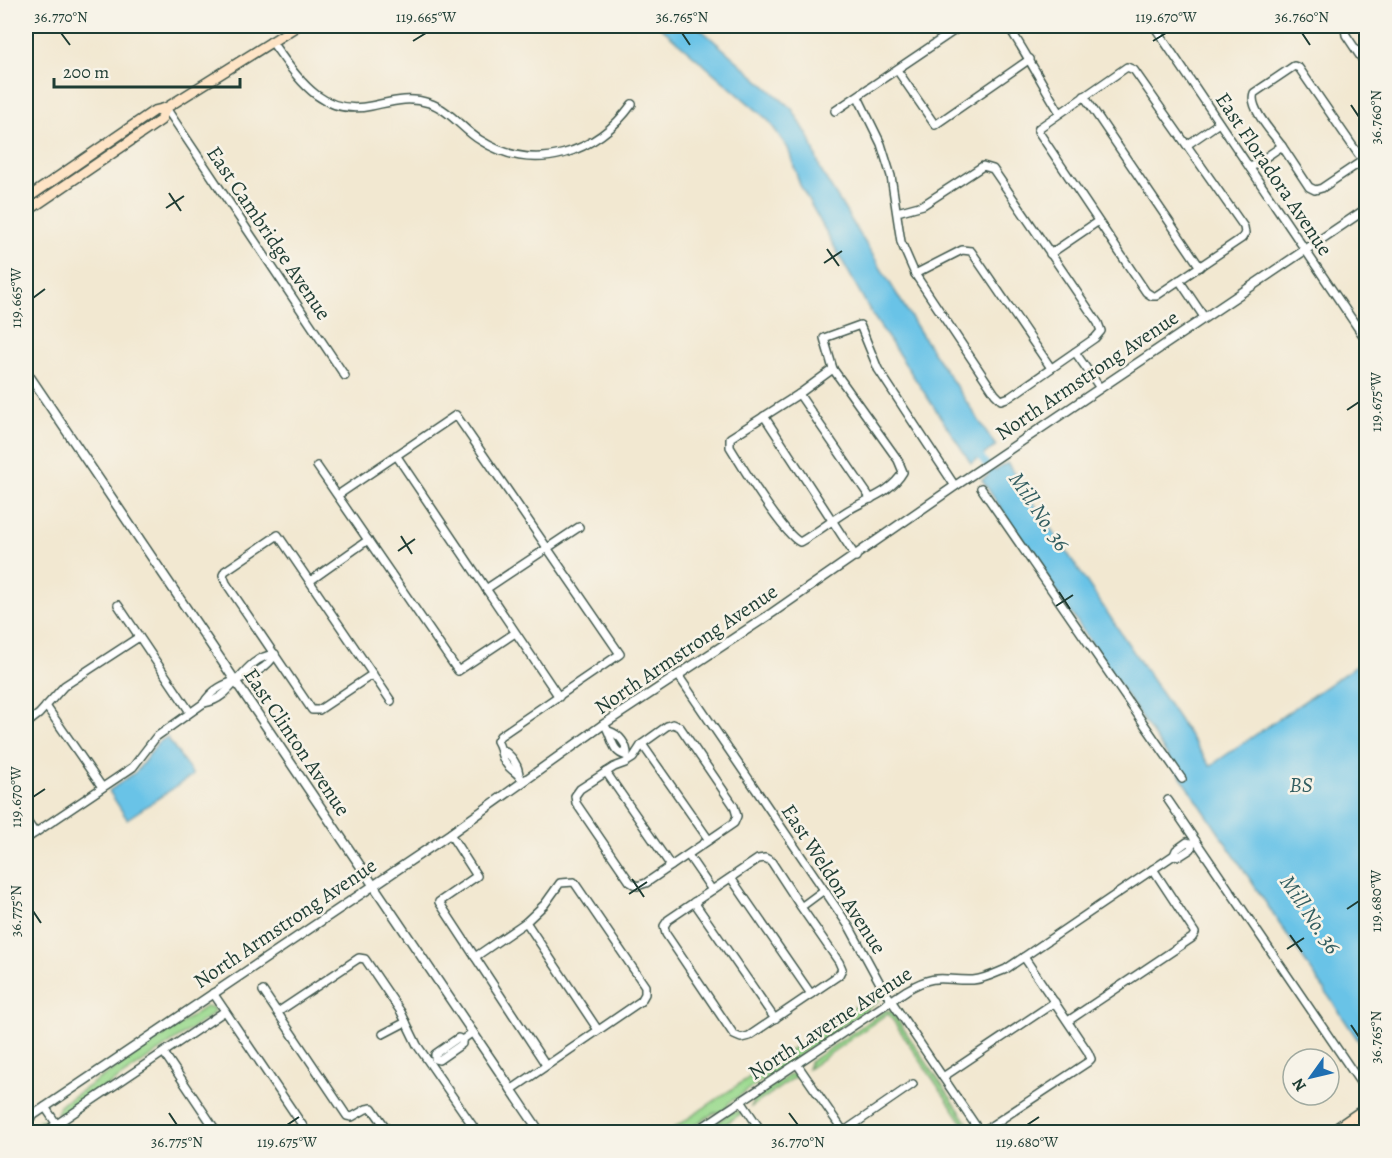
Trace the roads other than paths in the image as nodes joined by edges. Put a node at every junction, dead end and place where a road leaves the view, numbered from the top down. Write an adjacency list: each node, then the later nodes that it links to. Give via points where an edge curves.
1 (297, 26): 6 (main road)
2 (961, 26): 9 (street)
3 (1008, 26): 7 (street)
4 (1154, 26): 16 (street, East Floradora Avenue)
5 (1349, 26): 8 (street, via 1346,35)
6 (271, 41): 12 (street, via 306,87 326,102 360,108 404,99 430,103 483,142 514,154 547,156 587,145 610,130); 13 (main road)
7 (1030, 59): 9 (street, via 935,125); 15 (street)
8 (1366, 65)
9 (897, 70): 11 (street)
10 (1084, 96): 15 (street); 17 (street, via 1123,69 1131,68); 28 (street)
11 (858, 97): 14 (street); 24 (street, via 881,144)
12 (632, 104)
13 (166, 108): 21 (main road, via 154,111); 23 (main road, via 161,120); 37 (street, East Cambridge Avenue)
14 (836, 111)
15 (1060, 113): 25 (street, via 1039,128 1039,135)
16 (1220, 123): 17 (street); 20 (street, East Floradora Avenue)
17 (1187, 145): 28 (street, via 1245,233)
18 (1282, 146): 19 (street, via 1315,190); 19 (street, via 1252,98 1294,66); 20 (street)
19 (1365, 160)
20 (1250, 168): 26 (street, East Floradora Avenue)
21 (26, 199)
22 (1366, 209): 26 (street, North Armstrong Avenue)
23 (26, 212)
24 (897, 212): 27 (street, via 923,205 983,166 993,169); 29 (street, via 901,243)
25 (1097, 222): 27 (street); 30 (street, via 1148,295 1156,296)
26 (1305, 250): 31 (street, North Armstrong Avenue); 32 (street, East Floradora Avenue)
27 (1050, 254): 33 (street, via 1101,332)
28 (1200, 267): 30 (street)
29 (915, 274): 34 (street, via 962,250 971,251); 34 (street, via 1000,400)
30 (1179, 280): 31 (street)
31 (1204, 317): 38 (street, North Armstrong Avenue)
32 (1366, 340)
33 (1075, 352): 34 (street); 38 (street)
34 (1050, 368)
35 (834, 369): 39 (street); 43 (street, via 824,338 860,325 878,369); 46 (street, via 903,472 893,485)
36 (26, 371): 60 (street, East Clinton Avenue)
37 (345, 376)
38 (1100, 388): 43 (street, North Armstrong Avenue)
39 (799, 394): 40 (street); 46 (street)
40 (764, 416): 47 (street); 47 (street, via 730,438 729,447 794,540 800,542)
41 (396, 455): 45 (street); 50 (street, via 456,415); 53 (street)
42 (318, 466): 45 (street)
43 (955, 486): 51 (street, North Armstrong Avenue)
44 (981, 488): 73 (street)
45 (338, 495): 49 (street)
46 (871, 500): 47 (street)
47 (831, 521): 51 (street)
48 (579, 527): 50 (street)
49 (368, 540): 52 (street); 55 (street, via 458,671)
50 (547, 548): 53 (street); 61 (street, via 620,654)
51 (856, 557): 59 (street, North Armstrong Avenue)
52 (310, 581): 57 (street, via 278,535 223,575); 58 (street)
53 (486, 589): 55 (street)
54 (118, 605): 56 (street)
55 (515, 633): 61 (street)
56 (139, 637): 63 (street, via 64,687); 64 (street)
57 (275, 654): 58 (street, via 315,711); 60 (street, via 256,673)
58 (373, 674): 62 (street)
59 (678, 675): 66 (street, North Armstrong Avenue); 88 (street, East Weldon Avenue)
60 (234, 682): 64 (street, via 219,698); 86 (street, East Clinton Avenue)
61 (559, 697): 72 (street, via 497,741 502,756)
62 (391, 701)
63 (46, 706): 65 (street); 74 (street)
64 (190, 712): 74 (street, via 156,737 133,767)
65 (26, 724)
66 (606, 728): 67 (street); 69 (street); 72 (street, North Armstrong Avenue)
67 (624, 744): 69 (street); 70 (street)
68 (642, 744): 70 (street); 80 (street); 80 (street, via 667,726 680,727 737,816 734,823)
69 (616, 749): 70 (street)
70 (628, 758): 71 (street)
71 (606, 772): 83 (street); 83 (street, via 580,789 575,795 576,803 623,872 637,886)
72 (521, 778): 78 (street, North Armstrong Avenue)
73 (1182, 778)
74 (102, 788): 77 (street)
75 (1168, 800): 81 (street)
76 (26, 820): 77 (street)
77 (34, 833): 79 (street)
78 (450, 834): 86 (street, North Armstrong Avenue); 92 (street, via 477,876 439,902)
79 (26, 839)
80 (709, 840): 82 (street)
81 (1194, 842): 84 (street, North Laverne Avenue, via 1191,849); 114 (street)
82 (688, 855): 83 (street); 87 (street)
83 (671, 866)
84 (1153, 869): 93 (street, North Laverne Avenue); 102 (street, via 1195,933)
85 (731, 878): 87 (street); 90 (street, via 765,858 771,861); 96 (street)
86 (373, 886): 95 (street, North Armstrong Avenue); 105 (street, East Clinton Avenue)
87 (712, 890): 89 (street)
88 (824, 890): 90 (street); 97 (street, East Weldon Avenue)
89 (694, 902): 101 (street); 101 (street, via 668,920 664,926 666,934 734,1035 749,1036)
90 (801, 907): 96 (street, via 842,969)
91 (526, 922): 92 (street); 104 (street); 104 (street, via 560,883 574,882 645,986 641,1001)
92 (475, 957): 110 (street)
93 (1024, 957): 97 (street, North Laverne Avenue, via 1006,969 974,980 934,978 921,982); 98 (street)
94 (263, 991): 100 (street)
95 (213, 993): 99 (street); 116 (street, North Armstrong Avenue)
96 (811, 994): 101 (street)
97 (891, 1000): 109 (street, North Laverne Avenue); 111 (street, East Weldon Avenue)
98 (1055, 1002): 102 (street); 111 (street)
99 (225, 1011): 107 (street, North Armstrong Avenue); 125 (street)
100 (278, 1012): 103 (street, via 359,958 365,959); 126 (street, via 347,1116 352,1118 372,1108)
101 (775, 1019)
102 (1068, 1021): 132 (street, via 1088,1052 1088,1062)
103 (406, 1022): 106 (street); 108 (street, via 415,1041)
104 (598, 1030): 110 (street)
105 (473, 1032): 108 (street, via 435,1054); 113 (street, East Clinton Avenue)
106 (383, 1034)
107 (164, 1053): 120 (street, North Armstrong Avenue); 124 (street)
108 (432, 1061): 121 (street)
109 (796, 1064): 115 (street, North Laverne Avenue); 131 (street)
110 (546, 1065): 113 (street)
111 (943, 1077): 132 (street, East Weldon Avenue)
112 (913, 1084): 131 (street)
113 (511, 1090): 128 (street, East Clinton Avenue)
114 (1366, 1091)
115 (741, 1101): 129 (street, North Laverne Avenue); 130 (street)
116 (45, 1107): 119 (street, North Armstrong Avenue); 120 (street)
117 (1366, 1110): 133 (main road)
118 (1366, 1118): 134 (main road)
119 (26, 1120)
120 (57, 1125): 122 (street, North Armstrong Avenue); 123 (street)
121 (475, 1130): 127 (street)
122 (45, 1132)
123 (62, 1132)
124 (218, 1132)
125 (308, 1132)
126 (390, 1132)
127 (467, 1132)
128 (540, 1132)
129 (695, 1132)
130 (762, 1132)
131 (843, 1132)
132 (981, 1132)
133 (1330, 1132)
134 (1347, 1132)

